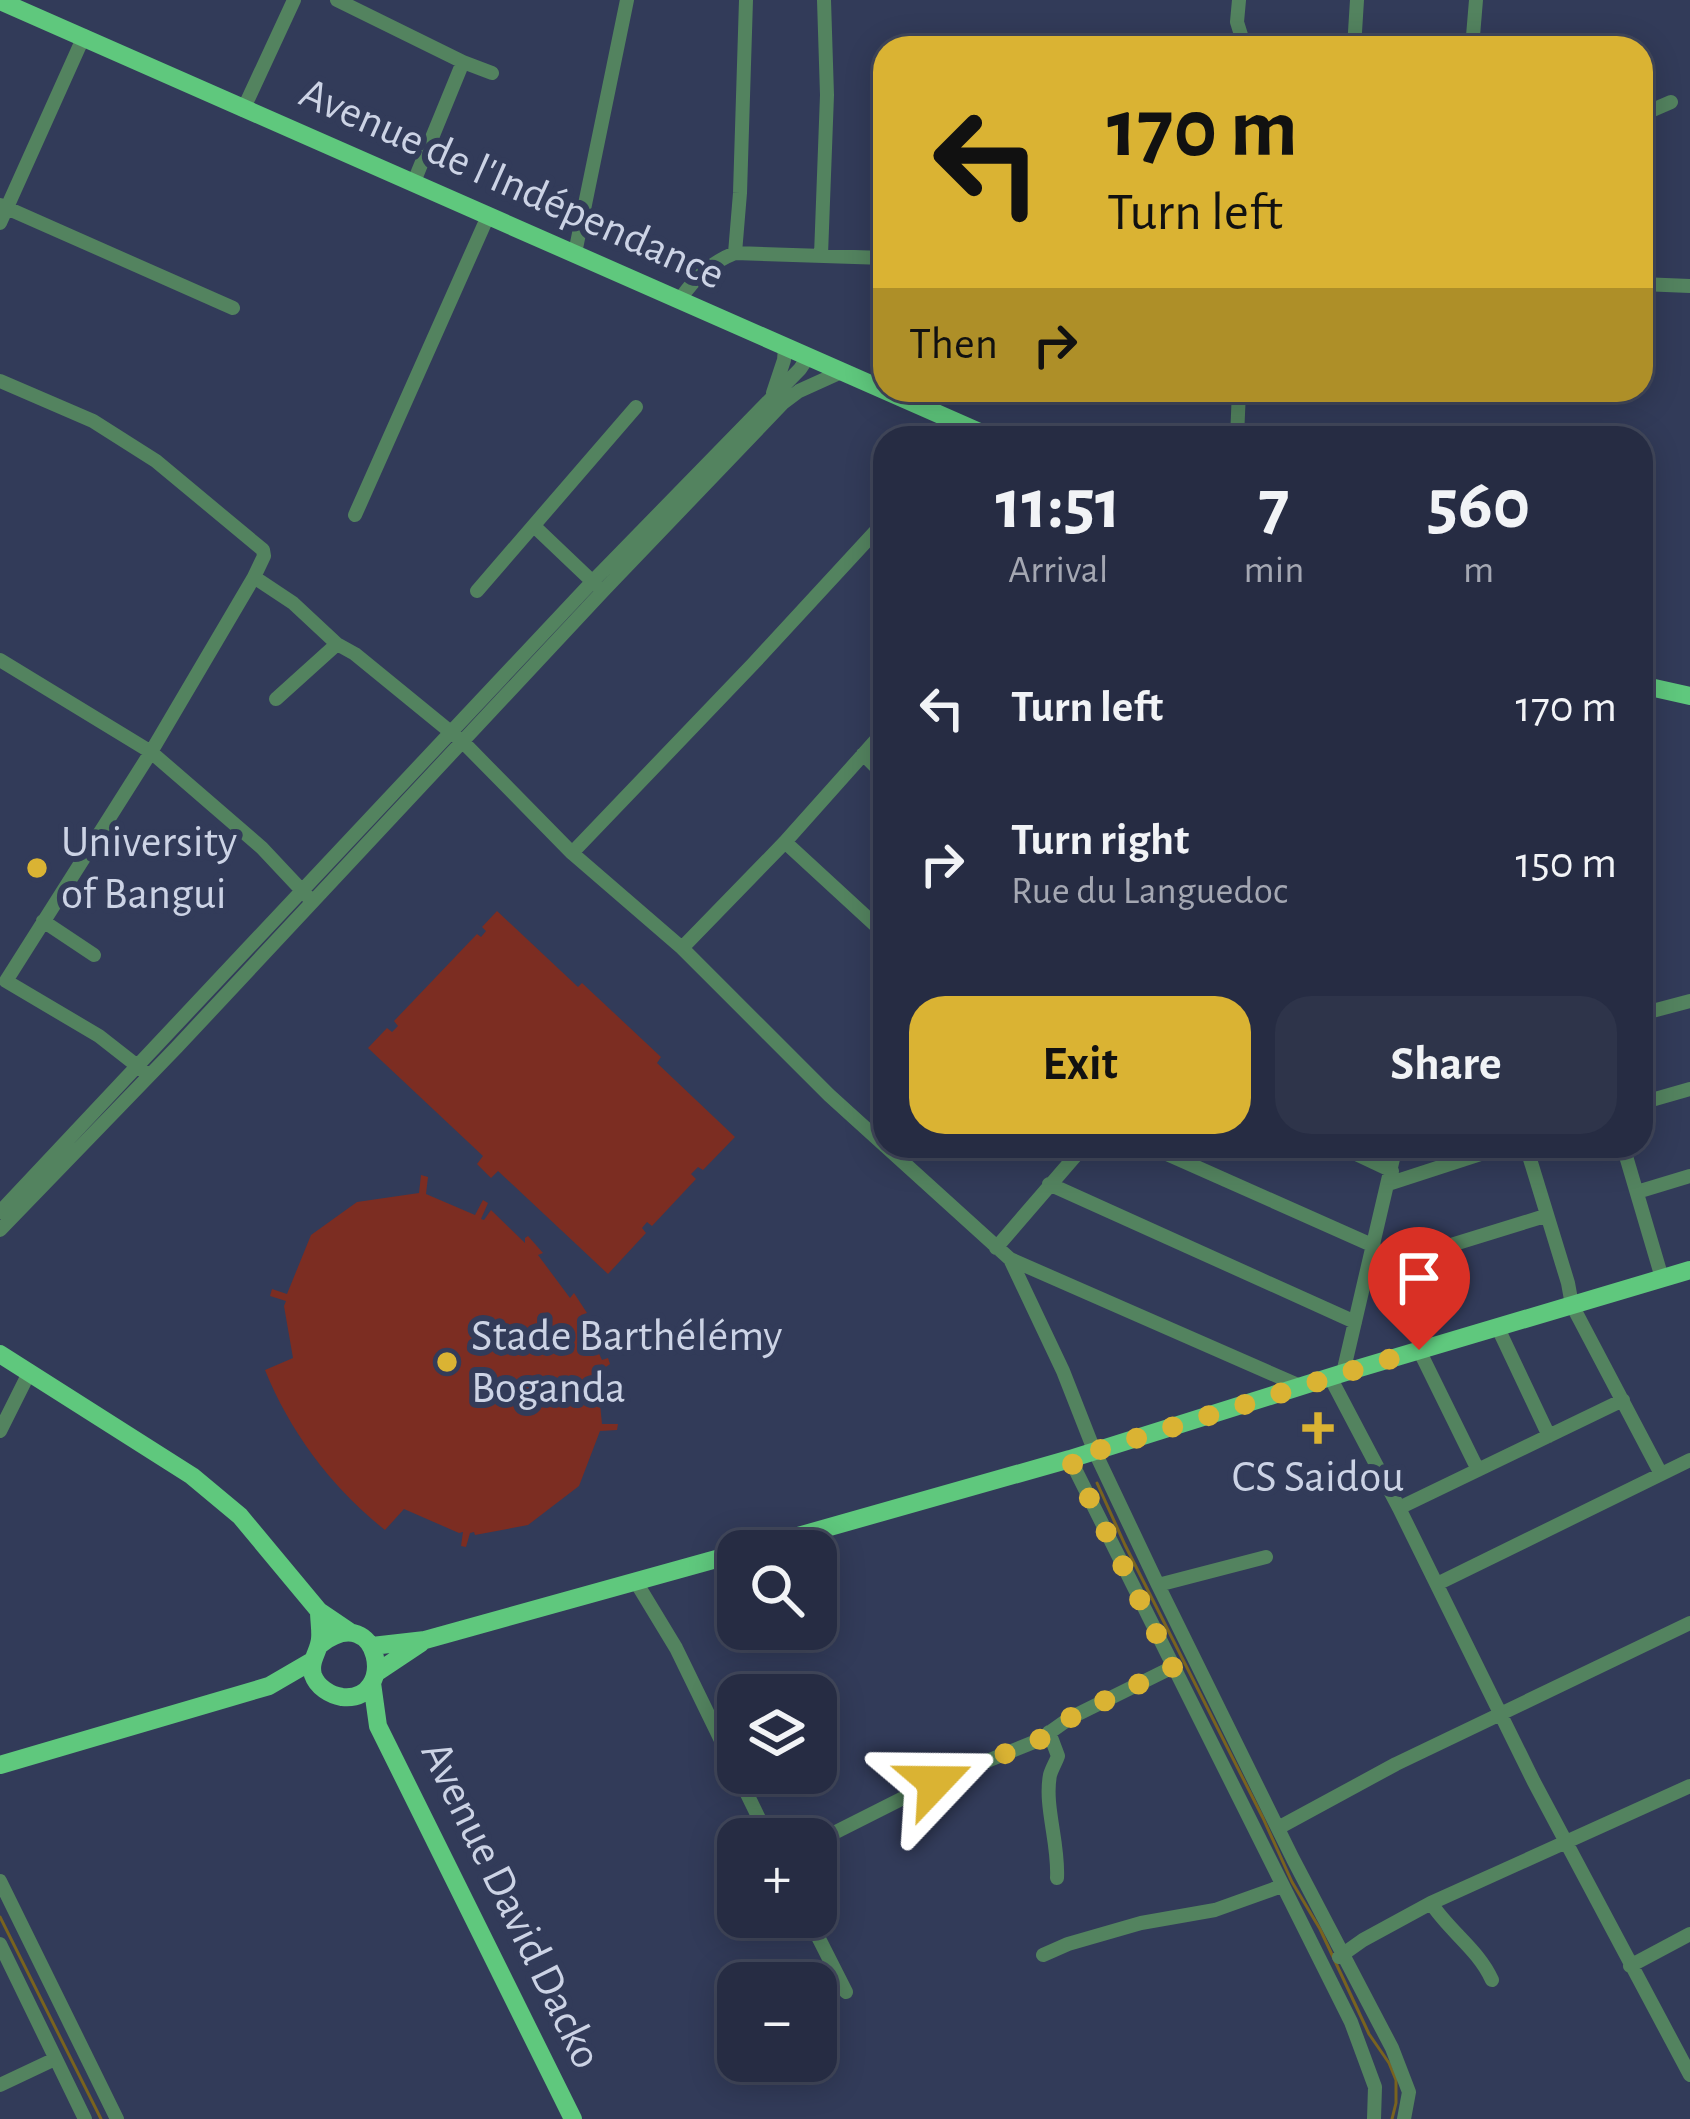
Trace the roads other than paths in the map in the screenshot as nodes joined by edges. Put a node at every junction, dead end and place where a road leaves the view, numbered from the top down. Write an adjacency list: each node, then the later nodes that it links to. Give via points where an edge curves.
1 (294, 0): 17 (street)
2 (337, 0): 14 (street)
3 (627, 0): 23 (street)
4 (746, 0): 24 (street)
5 (1239, 0): 11 (street)
6 (1357, 0): 12 (street)
7 (1476, 0): 13 (street)
8 (0, 1): 10 (main road, Avenue de l'Indépendance)
9 (827, 4): 25 (street)
10 (84, 36): 17 (main road, Avenue de l'Indépendance); 20 (street)
11 (1241, 36)
12 (1355, 36)
13 (1473, 36)
14 (463, 62): 15 (street); 19 (street)
15 (492, 73)
16 (1671, 102): 18 (street)
17 (243, 110): 19 (main road, Avenue de l'Indépendance)
18 (1653, 110)
19 (413, 184): 21 (main road, Avenue de l'Indépendance)
20 (3, 206): 22 (street); 30 (street)
21 (488, 216): 23 (main road, Avenue de l'Indépendance); 40 (street)
22 (0, 223)
23 (574, 253): 29 (main road, Avenue de l'Indépendance)
24 (735, 253): 25 (street); 29 (street, via 704,270)
25 (820, 255): 26 (street)
26 (873, 257)
27 (1653, 284): 28 (street)
28 (1690, 286)
29 (680, 299): 31 (main road, Avenue de l'Indépendance)
30 (233, 308)
31 (785, 347): 32 (main road, Avenue de l'Indépendance); 36 (street)
32 (808, 357): 33 (main road, Avenue de l'Indépendance); 36 (street)
33 (841, 372): 35 (main road, Avenue de l'Indépendance); 44 (street, via 783,404)
34 (0, 381): 43 (street, via 93,421 156,461 260,545)
35 (873, 388)
36 (772, 398): 44 (street)
37 (902, 402): 39 (main road, Avenue de l'Indépendance)
38 (637, 407): 41 (street)
39 (952, 426)
40 (355, 514)
41 (534, 526): 44 (street); 45 (street)
42 (873, 534): 57 (street)
43 (254, 577): 46 (street); 53 (street)
44 (597, 586): 51 (street)
45 (477, 591)
46 (337, 644): 50 (street); 51 (street)
47 (0, 659): 53 (street)
48 (1653, 688): 49 (main road)
49 (1690, 696)
50 (276, 699)
51 (458, 737): 57 (street); 58 (street)
52 (873, 743): 54 (street)
53 (151, 752): 58 (street); 59 (street)
54 (863, 754): 55 (street); 56 (street)
55 (873, 764)
56 (785, 842): 60 (street); 61 (street)
57 (572, 853): 61 (street)
58 (307, 896): 65 (street)
59 (43, 921): 62 (street); 65 (street, via 7,982)
60 (873, 923)
61 (682, 948): 68 (street)
62 (94, 955)
63 (1690, 1000): 64 (street)
64 (1653, 1011)
65 (143, 1070): 81 (street); 83 (street)
66 (1690, 1089): 67 (street)
67 (1653, 1100)
68 (873, 1135)
69 (898, 1158): 85 (street)
70 (1073, 1158): 79 (street)
71 (1177, 1158): 84 (street)
72 (1359, 1158): 78 (street)
73 (1394, 1158): 78 (street)
74 (1460, 1158): 78 (street)
75 (1529, 1158): 82 (street)
76 (1627, 1158): 80 (street)
77 (1690, 1176): 80 (street)
78 (1390, 1177): 84 (street)
79 (1048, 1184): 85 (street); 91 (street)
80 (1637, 1192): 89 (street)
81 (0, 1212)
82 (1545, 1216): 88 (street); 90 (street)
83 (0, 1230)
84 (1374, 1246): 88 (street)
85 (996, 1248): 86 (street)
86 (1010, 1259): 97 (street); 101 (street)
87 (1690, 1270): 89 (main road)
88 (1367, 1271): 91 (street)
89 (1662, 1278): 90 (main road)
90 (1572, 1304): 92 (main road); 98 (street)
91 (1355, 1322): 96 (street)
92 (1497, 1326): 93 (main road); 100 (street)
93 (1419, 1350): 96 (main road); 104 (street)
94 (0, 1354): 95 (main road)
95 (30, 1371): 99 (street); 113 (main road, via 240,1516)
96 (1336, 1375): 97 (main road); 106 (street)
97 (1300, 1386): 101 (main road)
98 (1623, 1400): 100 (street); 105 (street)
99 (0, 1431)
100 (1549, 1436): 104 (street)
101 (1094, 1450): 102 (main road); 112 (street)
102 (1070, 1459): 107 (main road); 119 (street)
103 (1690, 1460): 105 (street)
104 (1478, 1470): 106 (street)
105 (1661, 1474): 111 (street)
106 (1400, 1508): 111 (street)
107 (819, 1530)
108 (1266, 1557): 112 (street)
109 (717, 1559): 110 (main road)
110 (636, 1582): 116 (main road); 131 (street)
111 (1437, 1584): 124 (street)
112 (1158, 1586): 127 (street)
113 (319, 1611): 115 (main road); 118 (main road)
114 (1690, 1623): 124 (street)
115 (350, 1632): 117 (main road); 118 (main road)
116 (424, 1640): 117 (main road); 120 (main road)
117 (372, 1646): 120 (main road)
118 (316, 1652): 121 (main road); 122 (main road)
119 (1173, 1667): 126 (street); 129 (street)
120 (374, 1678): 123 (main road); 125 (main road, Avenue David Dacko)
121 (269, 1686): 122 (main road); 128 (main road)
122 (321, 1687): 123 (main road)
123 (345, 1697): 125 (main road, Avenue David Dacko)
124 (1501, 1714): 132 (street); 134 (street)
125 (378, 1726): 154 (main road, Avenue David Dacko)
126 (1048, 1732): 133 (street); 137 (street, via 1058,1756 1048,1801)
127 (1244, 1760): 129 (street); 132 (street)
128 (0, 1765)
129 (1223, 1770): 136 (street)
130 (1690, 1786): 134 (street)
131 (759, 1818)
132 (1278, 1828): 135 (street)
133 (837, 1832)
134 (1567, 1842): 140 (street); 147 (street)
135 (1293, 1859): 136 (street); 144 (street)
136 (1273, 1870): 139 (street)
137 (1057, 1878)
138 (0, 1881): 156 (street)
139 (1282, 1886): 145 (street); 148 (street)
140 (1431, 1903): 144 (street); 149 (street)
141 (1690, 1934): 147 (street)
142 (818, 1938): 150 (street)
143 (0, 1944): 146 (street)
144 (1342, 1954): 148 (street); 158 (street, via 1404,2075)
145 (1043, 1955)
146 (4, 1964): 151 (street)
147 (1630, 1966): 152 (street)
148 (1325, 1968): 157 (street, via 1372,2076)
149 (1492, 1980)
150 (845, 1992)
151 (56, 2059): 153 (street); 155 (street)
152 (1688, 2065)
153 (0, 2085)
154 (564, 2116)
155 (85, 2119)
156 (117, 2119)
157 (1374, 2119)
158 (1404, 2119)

